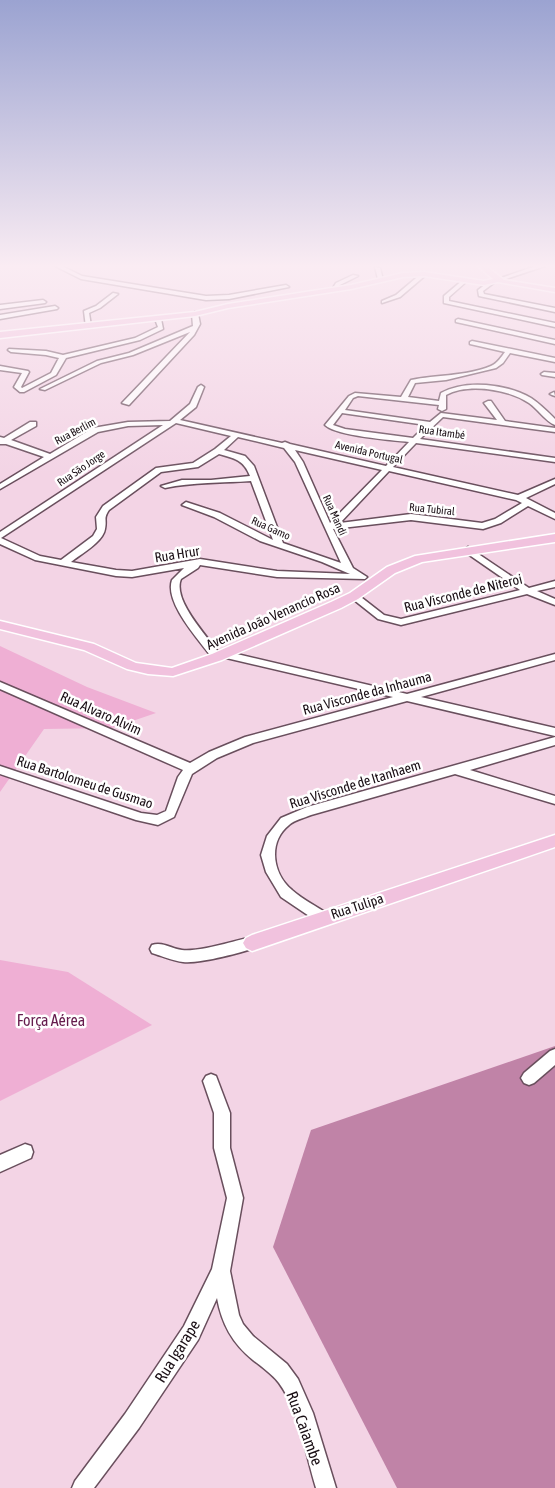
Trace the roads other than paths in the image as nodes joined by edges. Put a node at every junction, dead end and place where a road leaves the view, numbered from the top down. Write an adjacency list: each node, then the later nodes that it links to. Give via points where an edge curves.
1 (146, 335): 9 (street)
2 (173, 335): 15 (street, via 131,354 99,362 35,393)
3 (189, 335): 17 (street)
4 (525, 335): 5 (street)
5 (555, 342)
6 (472, 343): 8 (street)
7 (11, 350): 9 (street)
8 (509, 350): 10 (street); 16 (street, via 494,366 446,378 413,381)
9 (63, 357): 15 (street, via 54,374)
10 (555, 360)
11 (0, 368): 15 (street, via 26,372 17,387)
12 (544, 374): 13 (street)
13 (555, 374)
14 (201, 387): 24 (street, Rua São Jorge, via 193,405)
15 (22, 391)
16 (403, 399): 18 (street); 20 (street, via 357,394)
17 (126, 403)
18 (442, 403): 21 (street, via 443,394 452,390 489,388 528,399); 23 (street)
19 (488, 403): 25 (street)
20 (340, 411): 28 (street); 31 (street, Rua Itambé, via 330,422 337,429)
21 (545, 413): 22 (street); 26 (street)
22 (555, 413)
23 (441, 415): 25 (street); 28 (street)
24 (173, 422): 30 (street, Avenida Portugal); 35 (street, Rua Berlim, via 110,426 96,430); 47 (street, Rua São Jorge)
25 (502, 423): 29 (street)
26 (555, 423)
27 (33, 424): 32 (street)
28 (432, 424): 31 (street)
29 (555, 430)
30 (238, 434): 33 (street, Avenida Portugal); 34 (street)
31 (415, 440): 36 (street, Rua Itambé); 37 (street)
32 (2, 441): 35 (street)
33 (285, 444): 37 (street, Avenida Portugal); 46 (street, Rua Mandi, via 299,462)
34 (218, 451): 38 (street, via 242,458); 53 (street, via 190,467 160,470 106,508 100,517 101,529 96,537)
35 (51, 457): 41 (street, Rua Berlim)
36 (555, 460)
37 (388, 468): 42 (street, Avenida Portugal); 46 (street)
38 (255, 478): 40 (street); 50 (street)
39 (555, 481): 42 (street)
40 (165, 486)
41 (0, 487)
42 (519, 498): 43 (street, Avenida Portugal)
43 (529, 502): 45 (street, Avenida Portugal); 46 (street, Rua Tubiral, via 498,521 482,526 400,517)
44 (186, 504): 50 (street, Rua Gamo, via 218,513)
45 (555, 516)
46 (330, 526): 54 (street, Rua Mandi)
47 (0, 536)
48 (555, 538): 51 (main road, Avenida João Venancio Rosa)
49 (0, 541): 53 (street, Rua Hrur, via 21,552)
50 (279, 545): 54 (street, Rua Gamo)
51 (468, 550): 56 (main road, Avenida João Venancio Rosa, via 419,559 400,566); 58 (street)
52 (206, 562): 53 (street, Rua Hrur, via 132,574); 55 (street, Rua Hrur, via 277,574); 62 (street, via 186,570 175,581 174,594)
53 (63, 563)
54 (349, 569): 55 (street)
55 (362, 577): 56 (street)
56 (376, 582): 59 (main road, Avenida João Venancio Rosa)
57 (555, 584): 58 (street, Rua Visconde de Niteroi)
58 (528, 591): 59 (street, Rua Visconde de Niteroi, via 401,622 381,617); 60 (street)
59 (354, 596): 62 (main road, Avenida João Venancio Rosa)
60 (555, 602)
61 (0, 625): 62 (main road, Avenida João Venancio Rosa, via 66,640 132,666 158,672 186,669)
62 (221, 656): 65 (street)
63 (555, 657): 65 (street, Rua Visconde da Inhauma)
64 (0, 685): 68 (street, Rua Alvaro Alvim)
65 (410, 697): 66 (street); 68 (street, Rua Visconde da Inhauma, via 249,740)
66 (555, 732)
67 (555, 741): 70 (street, Rua Visconde de Itanhaem)
68 (190, 768): 69 (street, Rua Bartolomeu de Gusmao, via 170,814 158,820 124,813)
69 (0, 770)
70 (454, 770): 71 (street); 73 (street, Rua Visconde de Itanhaem, via 285,821 273,836 267,855 272,872 286,893)
71 (555, 800)
72 (555, 841): 73 (main road, Rua Tulipa)
73 (323, 918): 74 (main road, Rua Tulipa)
74 (252, 943): 75 (street, Rua Tulipa, via 193,956)
75 (157, 949)
76 (555, 1056): 77 (street)
77 (529, 1078)
78 (212, 1081): 81 (street, Rua Igarape, via 222,1113 222,1148 235,1198)
79 (25, 1152): 80 (street)
80 (0, 1164)
81 (222, 1271): 82 (street, Rua Igarape, via 191,1333); 83 (street, Rua Caiambe, via 231,1316 240,1336 285,1376 296,1395)
82 (82, 1488)
83 (326, 1488)

